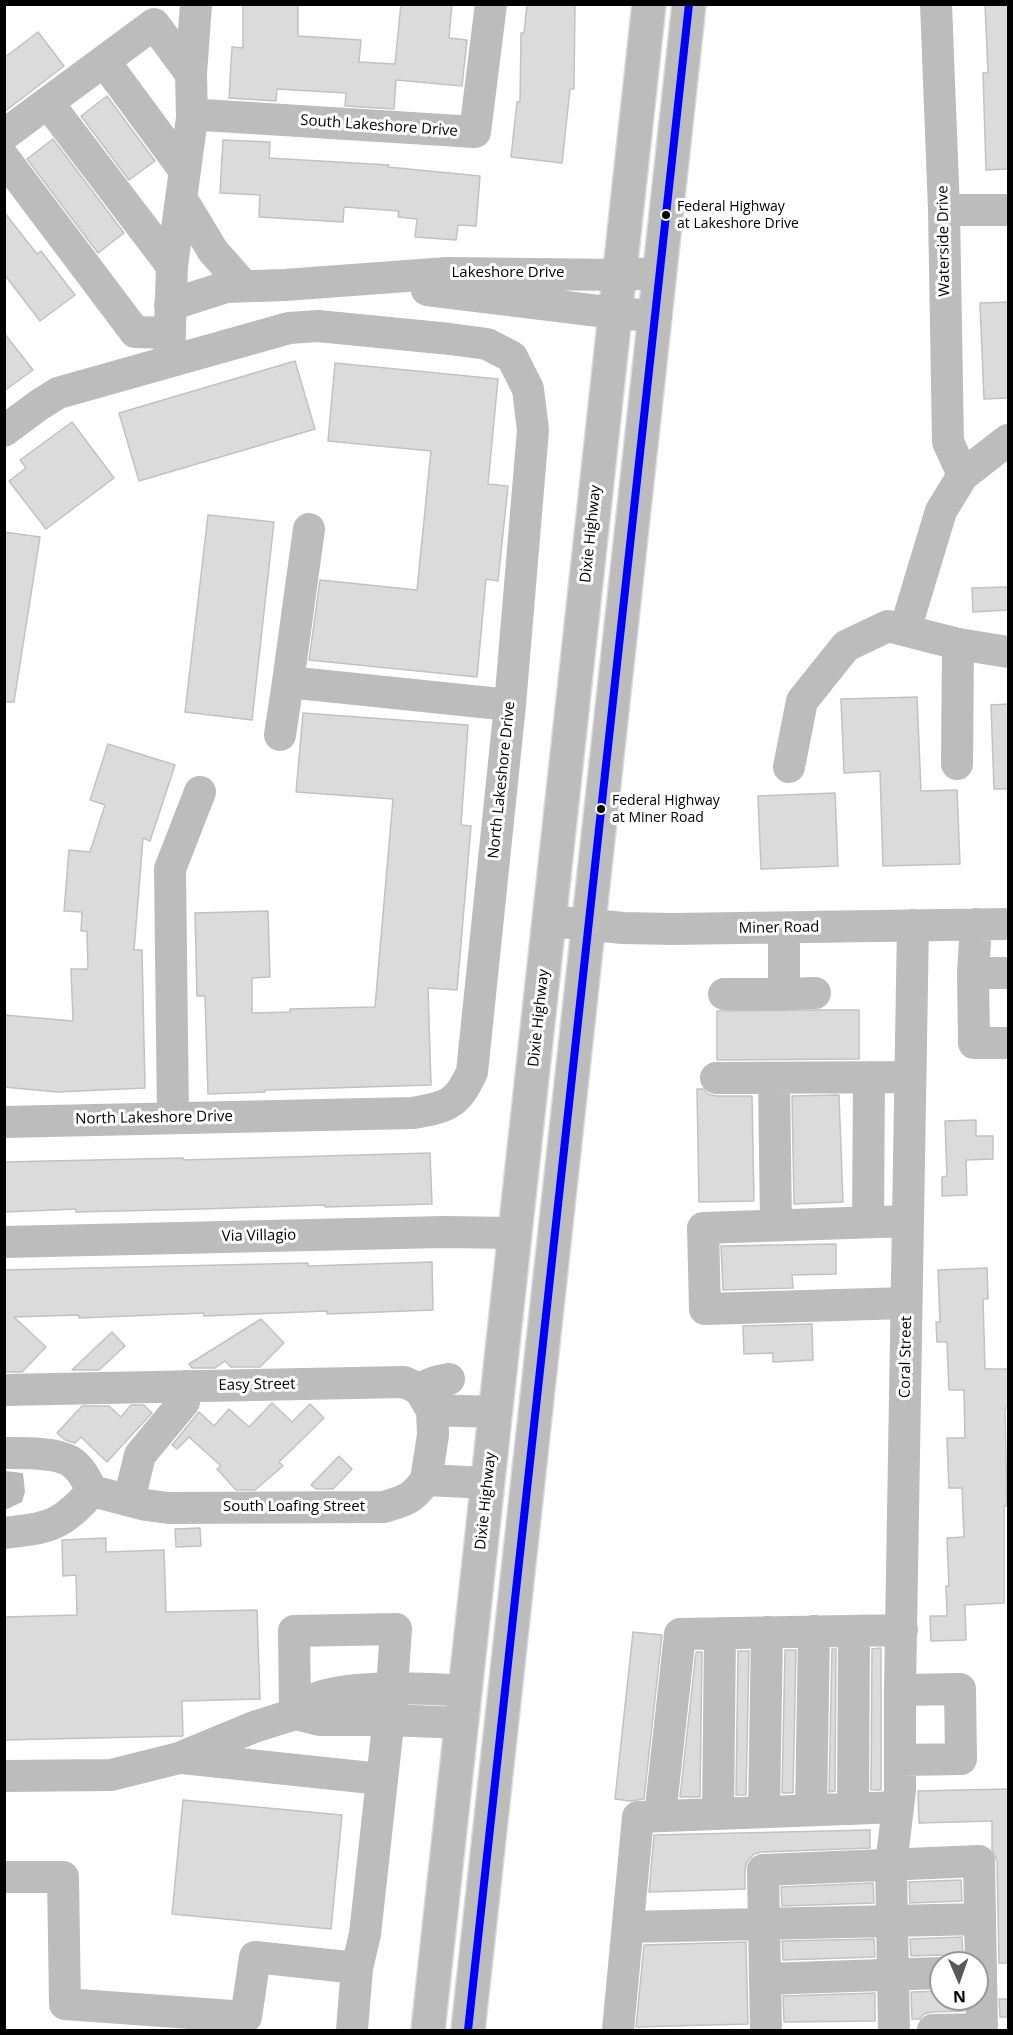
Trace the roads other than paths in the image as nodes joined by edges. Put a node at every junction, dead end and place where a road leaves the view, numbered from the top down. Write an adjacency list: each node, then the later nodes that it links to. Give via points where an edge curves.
1 (196, 4): 7 (street)
2 (491, 4): 9 (street, South Lakeshore Drive, via 475,132 203,115)
3 (649, 4): 17 (main road, Dixie Highway)
4 (689, 4): 16 (main road)
5 (936, 4): 13 (street, Waterside Drive)
6 (104, 62): 7 (street, via 154,24); 8 (street); 12 (street)
7 (191, 74): 9 (street)
8 (48, 102): 10 (street); 15 (street)
9 (192, 118): 12 (street)
10 (4, 135)
11 (4, 158): 22 (street, via 135,332)
12 (183, 184): 15 (street); 19 (street, via 213,251)
13 (944, 210): 14 (street); 25 (street, Waterside Drive, via 948,442)
14 (1008, 210)
15 (172, 266): 22 (street)
16 (660, 273): 17 (street, Lakeshore Drive); 21 (main road)
17 (619, 274): 18 (street, Lakeshore Drive, via 447,273); 20 (main road, Dixie Highway)
18 (355, 280): 19 (street, Lakeshore Drive); 20 (street, Lakeshore Drive)
19 (244, 286): 22 (street, Lakeshore Drive, via 226,287)
20 (615, 313): 21 (street, Lakeshore Drive); 36 (main road, Dixie Highway)
21 (656, 316): 39 (main road)
22 (170, 333): 23 (street, North Lakeshore Drive, via 58,393); 31 (street, North Lakeshore Drive, via 318,326 487,344 512,357 528,389 533,430)
23 (4, 431)
24 (1008, 440): 25 (street)
25 (963, 475): 27 (street, via 941,511)
26 (309, 529): 30 (street)
27 (904, 630): 28 (street); 34 (street, via 888,626 846,646 802,702)
28 (958, 644): 29 (street); 33 (street)
29 (1008, 652)
30 (288, 682): 31 (street); 32 (street)
31 (510, 705): 52 (street, North Lakeshore Drive, via 472,1072 463,1092 442,1108 413,1113)
32 (280, 735)
33 (957, 764)
34 (789, 767)
35 (200, 792): 52 (street, via 170,869)
36 (550, 921): 39 (street, Miner Road); 57 (main road, Dixie Highway)
37 (976, 924): 38 (street, Miner Road); 40 (street, Miner Road); 42 (street)
38 (1008, 924)
39 (590, 925): 41 (street, Miner Road); 81 (main road)
40 (913, 925): 41 (street, Miner Road); 49 (street, Coral Street)
41 (784, 929): 46 (street)
42 (973, 973): 43 (street); 47 (street, via 974,1043)
43 (1008, 973)
44 (815, 993): 46 (street)
45 (724, 994): 46 (street)
46 (784, 994)
47 (1008, 1043)
48 (869, 1077): 49 (street); 51 (street); 55 (street)
49 (909, 1077): 54 (street, Coral Street)
50 (716, 1078): 51 (street)
51 (774, 1078): 56 (street)
52 (173, 1117): 53 (street, North Lakeshore Drive)
53 (4, 1122)
54 (907, 1221): 55 (street); 59 (street, Coral Street)
55 (868, 1222): 56 (street)
56 (776, 1225): 59 (street, via 703,1228 705,1309)
57 (514, 1233): 58 (street, Via Villagio); 64 (main road, Dixie Highway)
58 (4, 1242)
59 (906, 1303): 71 (street, Coral Street)
60 (449, 1379): 63 (street, via 435,1382)
61 (186, 1386): 62 (street, Easy Street); 63 (street, Easy Street, via 404,1382); 69 (street, via 184,1402 140,1455)
62 (4, 1390)
63 (426, 1400): 64 (street, Easy Street); 66 (street, via 433,1435)
64 (495, 1412): 67 (main road, Dixie Highway)
65 (4, 1453): 68 (street, via 36,1453 69,1460 84,1474)
66 (426, 1480): 67 (street); 69 (street, South Loafing Street, via 415,1495 384,1507 169,1508)
67 (488, 1483): 78 (main road, Dixie Highway)
68 (92, 1491): 69 (street, South Loafing Street); 70 (street, via 59,1522)
69 (129, 1500)
70 (4, 1533)
71 (902, 1630): 73 (street); 77 (street, Coral Street)
72 (814, 1631): 73 (street); 74 (street); 87 (street)
73 (854, 1631): 86 (street)
74 (767, 1632): 75 (street); 88 (street)
75 (720, 1633): 89 (street); 90 (street, via 680,1634)
76 (392, 1689): 78 (street); 79 (street, via 320,1696); 79 (street, via 396,1629 294,1631); 80 (street)
77 (900, 1690): 85 (street, Coral Street); 85 (street, via 960,1689 961,1759)
78 (463, 1707): 80 (street); 81 (main road); 105 (main road, Dixie Highway)
79 (295, 1714): 80 (street, via 321,1720); 82 (street)
80 (388, 1720): 84 (street)
81 (498, 1753): 106 (main road)
82 (179, 1758): 83 (street, via 111,1775); 84 (street)
83 (4, 1776)
84 (381, 1779): 98 (street, via 365,1934)
85 (900, 1785): 86 (street); 91 (street, Coral Street)
86 (853, 1809): 87 (street)
87 (811, 1810): 88 (street)
88 (764, 1812): 89 (street)
89 (718, 1814): 90 (street)
90 (660, 1816): 96 (street, via 638,1817)
91 (891, 1865): 93 (street, via 979,1861); 94 (street, Coral Street); 95 (street, via 763,1870)
92 (4, 1877): 98 (street, via 63,1877 65,2004 246,2017 255,1957)
93 (980, 1919): 94 (street); 97 (street)
94 (892, 1921): 95 (street); 100 (street, Coral Street)
95 (764, 1924): 96 (street); 101 (street)
96 (628, 1927): 107 (street)
97 (979, 1951)
98 (357, 1968): 104 (street)
99 (929, 1974): 100 (street)
100 (893, 1975): 101 (street); 109 (street, Coral Street)
101 (765, 1979): 108 (street)
102 (981, 2011): 103 (street)
103 (982, 2030): 110 (street)
104 (352, 2031)
105 (428, 2031)
106 (468, 2031)
107 (618, 2031)
108 (766, 2031)
109 (894, 2031)
110 (933, 2031)

